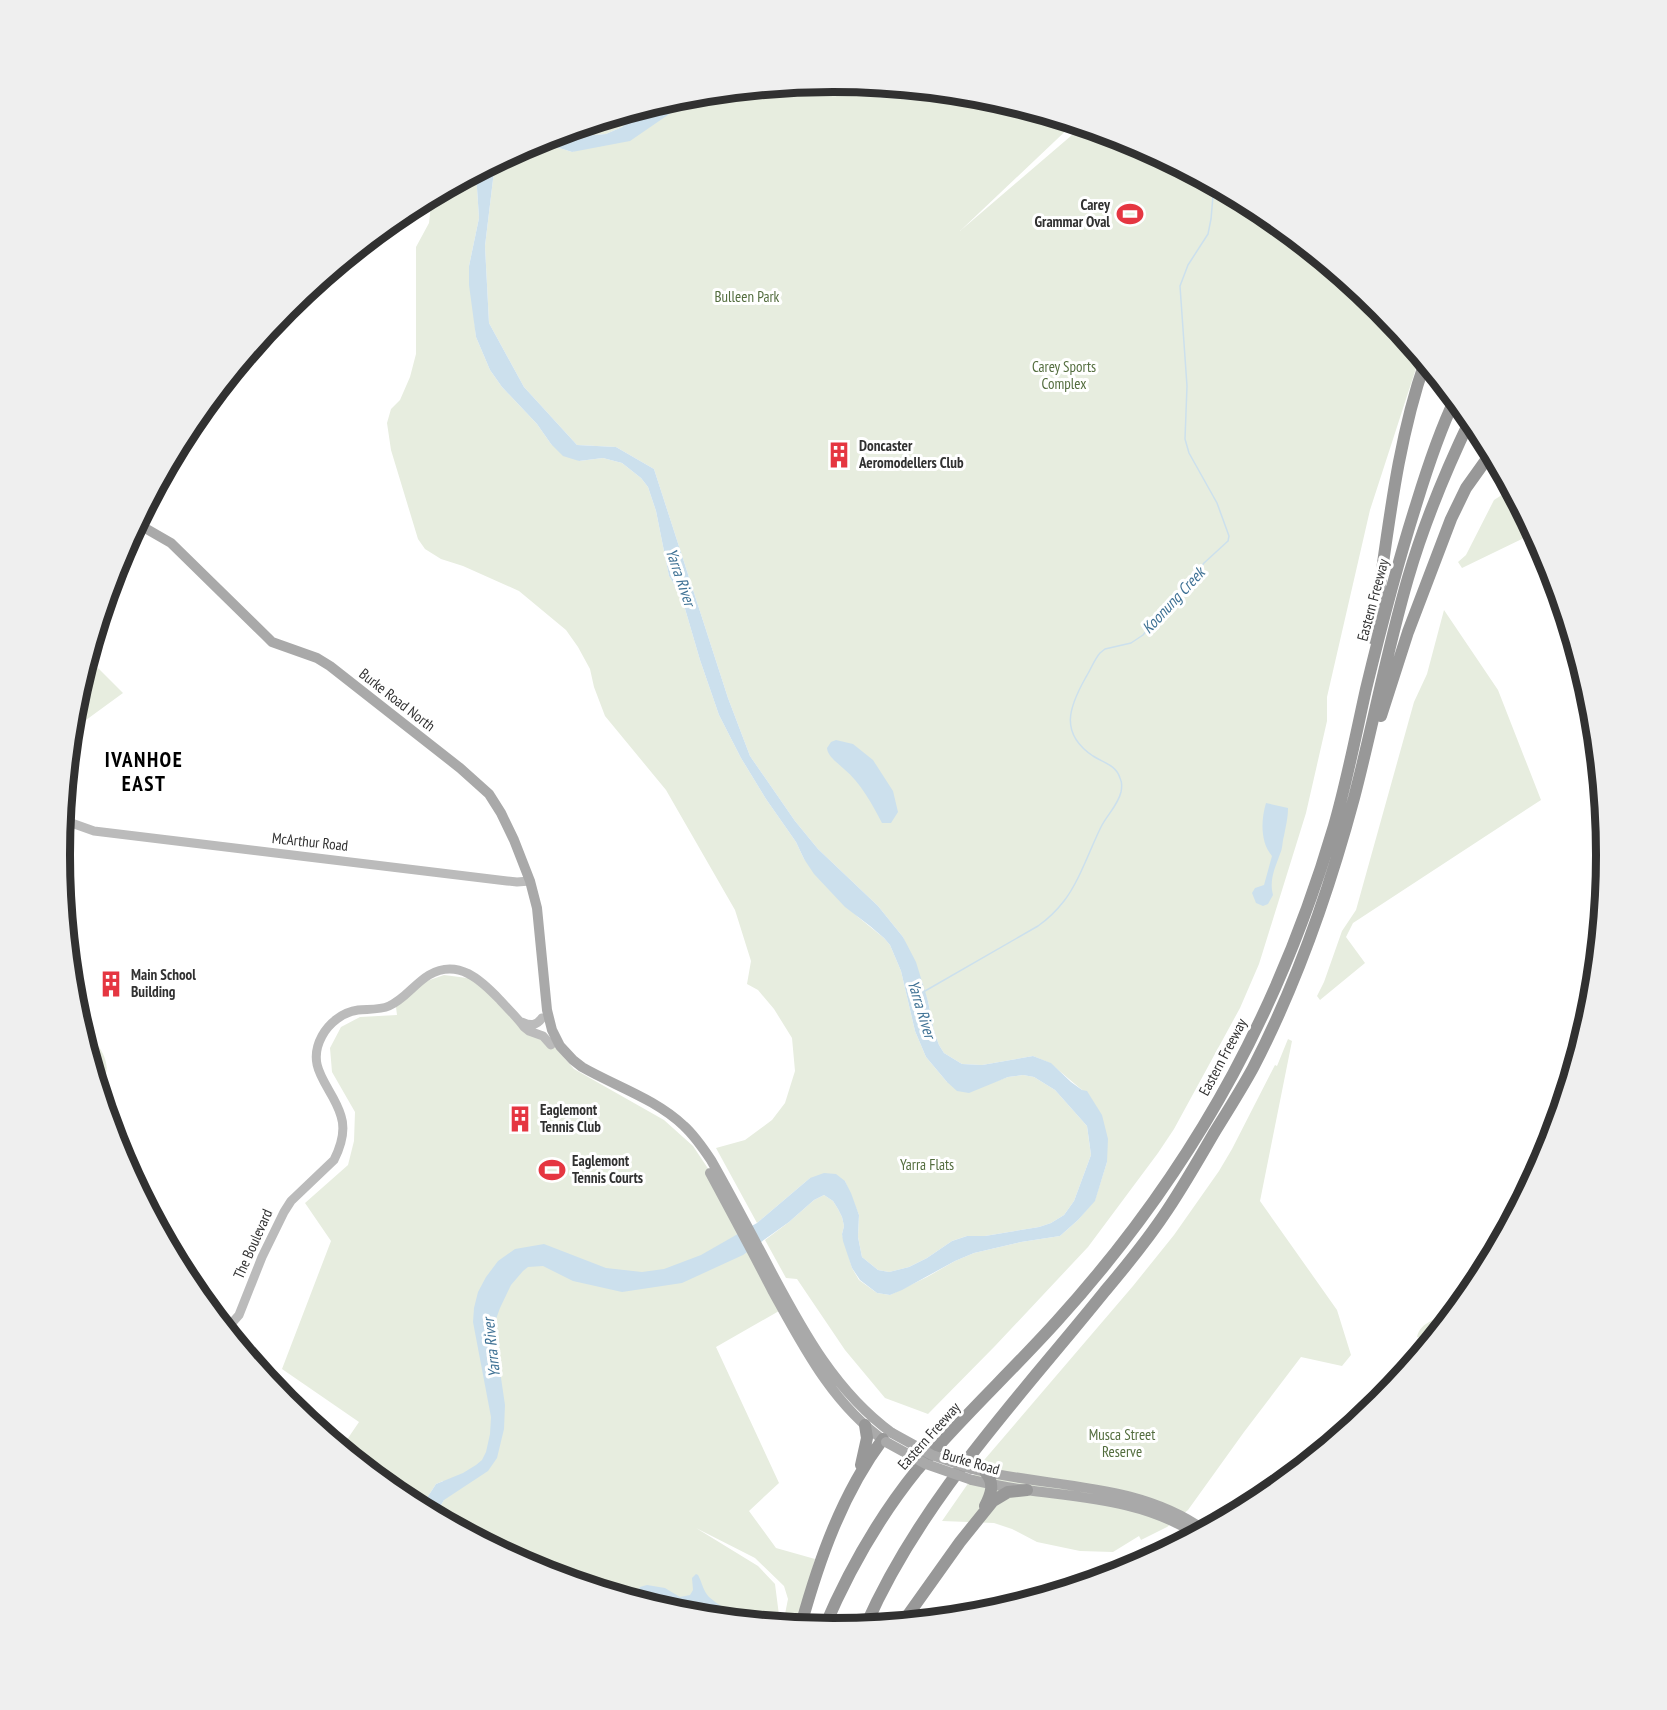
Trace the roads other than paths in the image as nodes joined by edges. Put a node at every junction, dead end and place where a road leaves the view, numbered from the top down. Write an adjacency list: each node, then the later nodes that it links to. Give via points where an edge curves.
1 (1422, 370): 6 (highway, via 1399,460)
2 (1451, 407): 6 (highway, Eastern Freeway, via 1405,540)
3 (1466, 429): 7 (highway, Eastern Freeway, via 1408,577)
4 (1486, 460): 7 (highway, via 1450,519)
5 (145, 528): 11 (main road, Burke Road North, via 171,543 272,642 330,666 477,782 501,813)
6 (1367, 684): 31 (highway, Eastern Freeway, via 1335,824 1304,916 1266,1005 1221,1094 1157,1197 1091,1282 915,1473 885,1514)
7 (1354, 797): 30 (highway, Eastern Freeway, via 1313,929 1272,1028 1239,1094 1150,1234 988,1431 934,1504 902,1554)
8 (71, 823): 10 (street, McArthur Road)
9 (71, 828): 10 (street, McArthur Road)
10 (87, 830): 11 (street, McArthur Road)
11 (530, 881): 12 (main road, Burke Road North, via 537,908)
12 (542, 969): 13 (main road, Burke Road North); 16 (main road, Burke Road North, via 548,1019 566,1053 582,1067 651,1103 683,1125 707,1154)
13 (542, 1018): 14 (street, via 530,1026); 15 (main road, Burke Road North)
14 (519, 1021): 15 (street, The Boulevard); 17 (street, The Boulevard, via 476,977 445,970 419,981 388,1006 355,1011 332,1023 322,1036 316,1060 319,1075 341,1115 339,1152 284,1212 239,1315)
15 (551, 1045): 16 (main road, Burke Road North, via 570,1065 670,1123 703,1159)
16 (724, 1191): 18 (main road, Burke Road, via 779,1293)
17 (232, 1323)
18 (840, 1391): 19 (main road, Burke Road); 20 (main road, Burke Road, via 871,1415)
19 (865, 1425): 20 (main road, Burke Road); 21 (highway, via 867,1438)
20 (888, 1436): 21 (highway); 22 (main road, Burke Road, bridge)
21 (858, 1477): 29 (highway, via 828,1543)
22 (989, 1478): 23 (main road, Burke Road); 24 (main road, Burke Road, via 1118,1494); 25 (highway, via 992,1490)
23 (1027, 1490): 24 (main road, Burke Road); 25 (highway, via 1008,1492)
24 (1152, 1508): 26 (main road, Burke Road, via 1185,1517); 27 (main road, Burke Road)
25 (982, 1513): 28 (highway)
26 (1197, 1525)
27 (1188, 1530)
28 (909, 1613)
29 (803, 1617)
30 (870, 1617)
31 (829, 1618)

